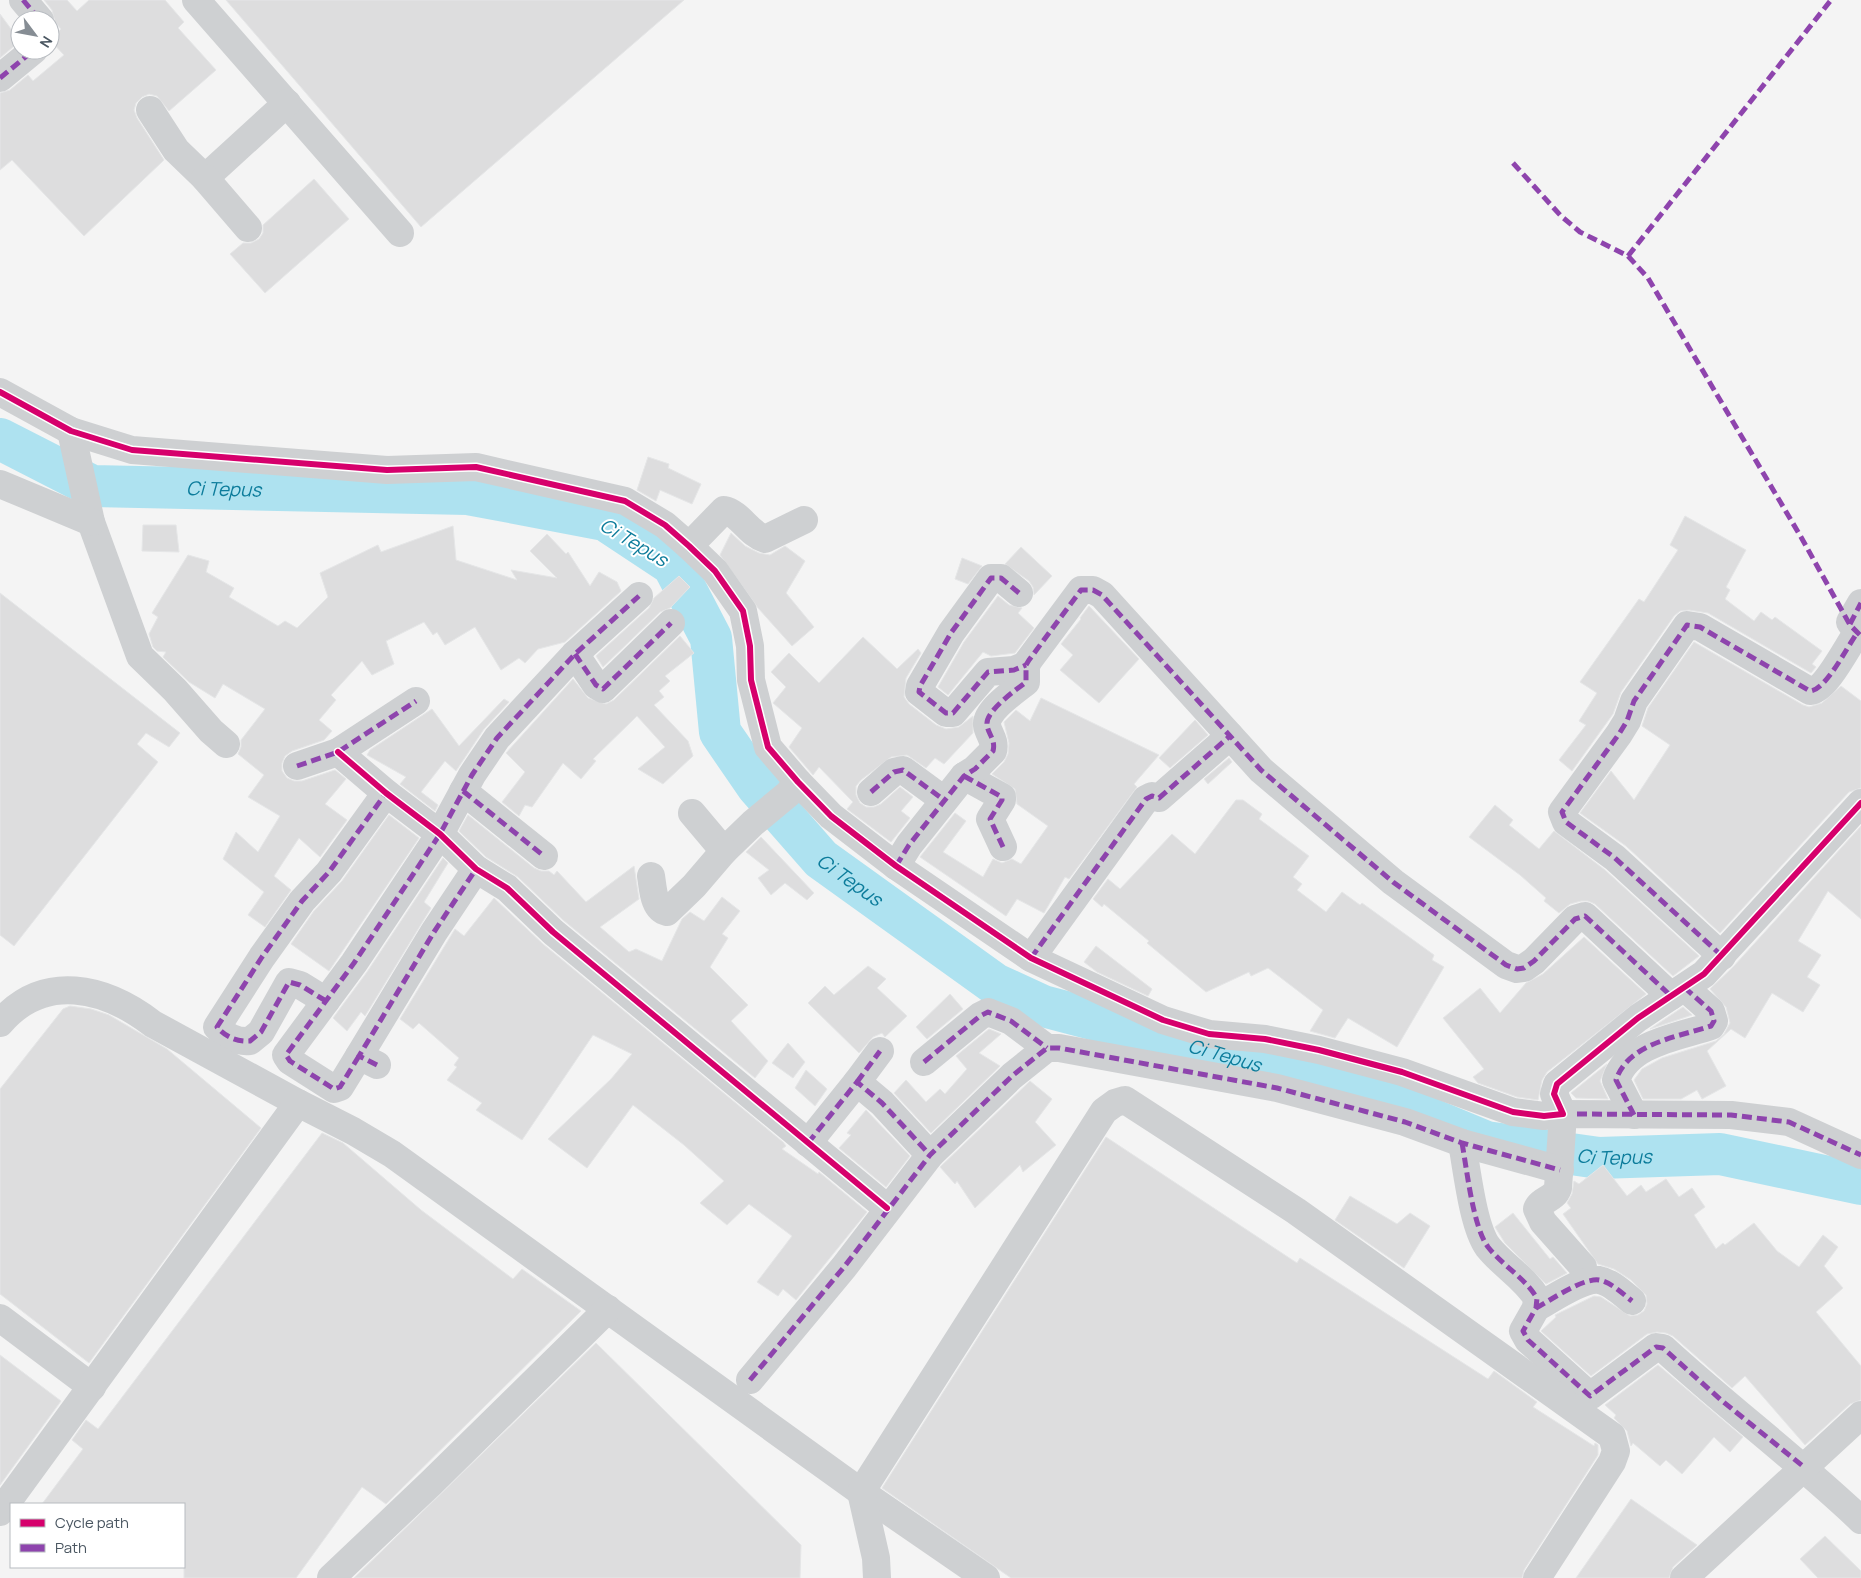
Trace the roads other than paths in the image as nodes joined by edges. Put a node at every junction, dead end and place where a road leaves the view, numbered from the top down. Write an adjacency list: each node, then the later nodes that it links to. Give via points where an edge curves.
1 (23, 0): 3 (street)
2 (196, 0): 6 (street)
3 (32, 10)
4 (22, 60): 5 (street)
5 (0, 78)
6 (287, 103): 8 (street); 10 (street)
7 (150, 110): 8 (street, via 176,150)
8 (205, 178): 9 (street)
9 (248, 228)
10 (400, 233)
11 (0, 392): 12 (street)
12 (73, 439): 15 (street); 16 (street, via 132,450 387,470 476,467 625,502)
13 (0, 484): 15 (street)
14 (804, 520): 16 (street, via 765,538 724,510)
15 (91, 522): 25 (street, via 140,656)
16 (689, 546): 29 (street, via 715,571 743,611 750,646 751,680 768,747)
17 (1019, 593): 22 (street, via 1001,578 991,578 951,633 919,692 946,714 953,713 988,672 1014,670)
18 (639, 596): 21 (street)
19 (1858, 622): 43 (street, via 1824,684 1816,691 1810,691 1700,627 1687,625 1634,701 1619,734 1562,812 1566,822 1616,858)
20 (671, 623): 21 (street, via 603,689 596,685)
21 (575, 654): 30 (street, via 497,738)
22 (1026, 665): 24 (street, via 1081,590 1093,590 1112,605); 28 (street, via 1026,682 988,717 993,751 976,769)
23 (416, 701): 26 (street)
24 (1230, 736): 44 (street, via 1158,798 1146,799); 45 (street, via 1261,770 1393,882 1506,965 1518,969 1528,966 1575,919 1584,916)
25 (226, 744)
26 (338, 752): 27 (street); 32 (street)
27 (297, 766)
28 (964, 776): 33 (street); 37 (street, via 1002,797 990,819)
29 (793, 788): 38 (street); 40 (street)
30 (463, 791): 36 (street); 39 (street)
31 (871, 792): 33 (street, via 894,772 903,770)
32 (386, 793): 36 (street); 46 (street, via 329,872 302,901 217,1027 227,1036 250,1042 261,1032 289,982)
33 (944, 800): 40 (street)
34 (1861, 803): 43 (street)
35 (692, 813): 38 (street)
36 (440, 834): 41 (street); 46 (street)
37 (1003, 847)
38 (724, 851): 42 (street, via 667,912 656,902)
39 (544, 856)
40 (896, 866): 44 (street)
41 (476, 869): 46 (street, via 434,932 368,1060 334,1090 286,1059); 56 (street, via 506,888 560,938)
42 (651, 876)
43 (1722, 956): 45 (street)
44 (1031, 958): 54 (street, via 1163,1020 1209,1034 1265,1039 1319,1050 1402,1072 1513,1112)
45 (1678, 992): 53 (street, via 1711,1011 1714,1021 1711,1026 1640,1050 1624,1064 1616,1080); 54 (street, via 1638,1018 1558,1084 1554,1094)
46 (326, 1001)
47 (0, 1023): 52 (street, via 12,1010 34,997 61,991 95,992)
48 (1047, 1048): 50 (street, via 1010,1021 988,1012); 55 (street, via 1277,1088 1405,1122); 57 (street, via 1012,1076)
49 (880, 1051): 51 (street)
50 (924, 1062)
51 (857, 1082): 56 (street); 57 (street, via 882,1103)
52 (298, 1103): 64 (street, via 392,1154); 67 (street)
53 (1634, 1115): 54 (street); 58 (street, via 1730,1115 1789,1122)
54 (1564, 1118): 59 (street)
55 (1462, 1142): 59 (street); 63 (street, via 1479,1230 1488,1247 1532,1290)
56 (808, 1143): 60 (street)
57 (930, 1154): 60 (street)
58 (1861, 1155)
59 (1560, 1166): 61 (street, via 1556,1194 1537,1209 1543,1222)
60 (887, 1208): 66 (street, via 844,1267)
61 (1583, 1267)
62 (1632, 1301): 63 (street, via 1600,1280 1584,1282)
63 (1536, 1308): 69 (street, via 1524,1327 1524,1336 1588,1395 1660,1347)
64 (608, 1309): 70 (street); 73 (street)
65 (0, 1318): 67 (street)
66 (750, 1380)
67 (92, 1387): 71 (street)
68 (1861, 1415): 69 (street)
69 (1804, 1467): 72 (street); 77 (street)
70 (860, 1492): 74 (street, via 876,1558); 75 (street); 76 (street, via 1104,1111 1126,1100 1296,1211 1612,1436 1616,1451 1612,1462)
71 (0, 1512)
72 (1861, 1520)
73 (331, 1578)
74 (877, 1578)
75 (986, 1578)
76 (1537, 1578)
77 (1684, 1578)

